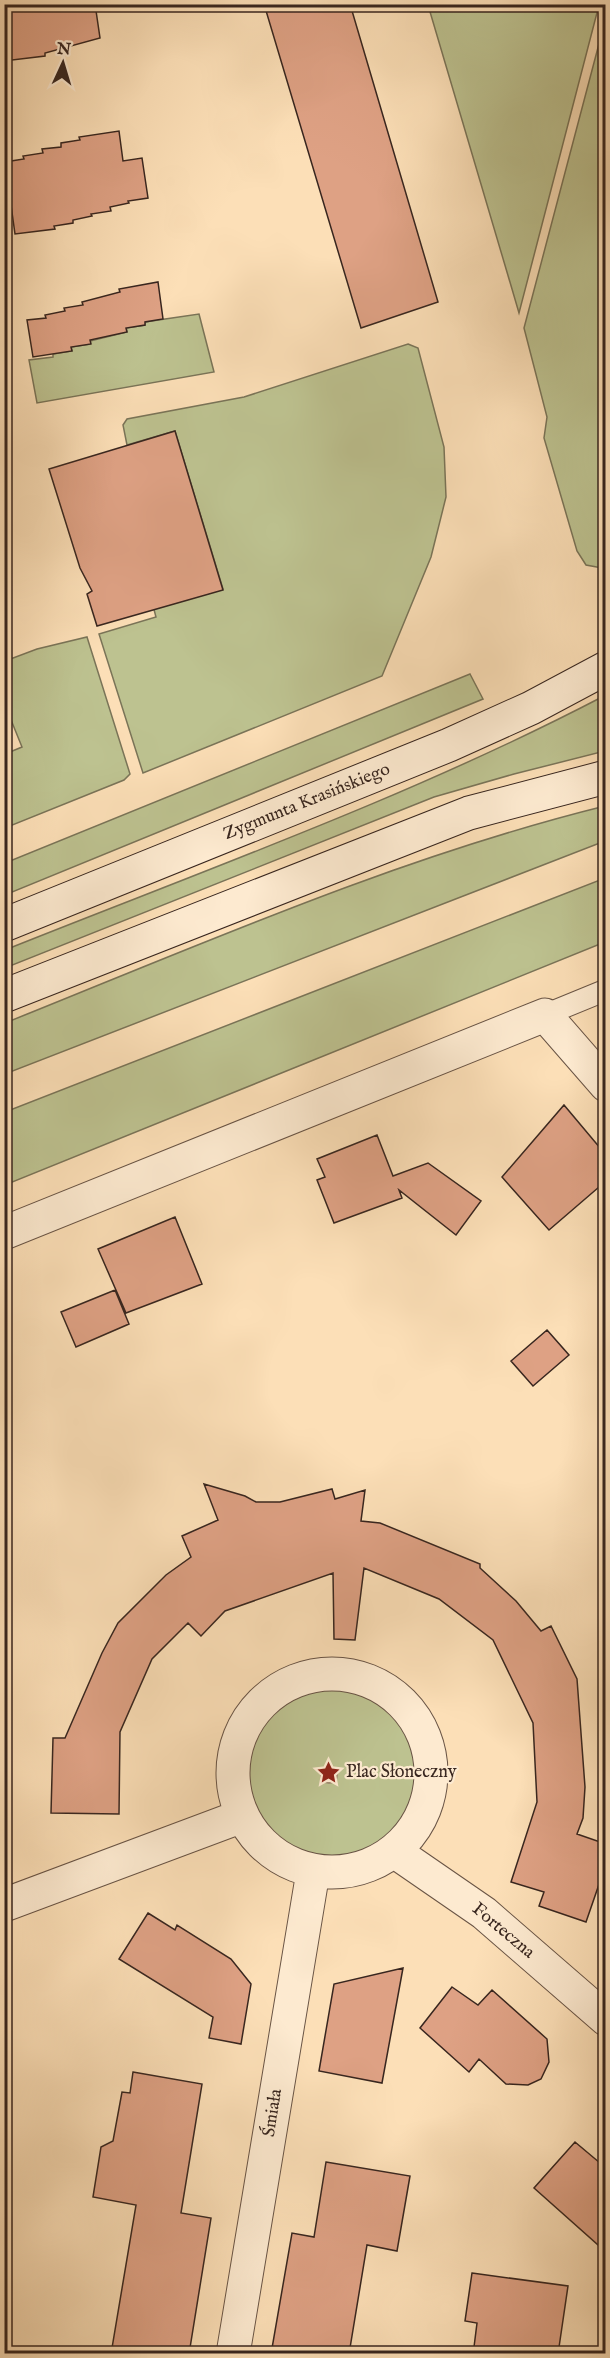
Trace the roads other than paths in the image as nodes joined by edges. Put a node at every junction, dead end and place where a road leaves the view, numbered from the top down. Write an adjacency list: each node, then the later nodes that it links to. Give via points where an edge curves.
1 (606, 668): 3 (street, Zygmunta Krasińskiego, via 531,708 448,745)
2 (606, 777): 5 (street, via 469,813)
3 (4, 925)
4 (606, 990): 6 (lane)
5 (4, 996)
6 (545, 1015): 7 (street); 8 (street)
7 (606, 1085)
8 (4, 1233)
9 (242, 1816): 10 (street, via 232,1783 235,1749 249,1718 273,1692 303,1678 337,1674 371,1681 400,1700 421,1727 431,1760 430,1794 417,1826); 11 (street, via 258,1840 281,1859); 12 (street)
10 (394, 1851): 11 (street, via 368,1866); 13 (street, Forteczna, via 484,1913)
11 (313, 1872): 14 (street, Śmiała)
12 (4, 1905)
13 (606, 2019)
14 (233, 2354)

